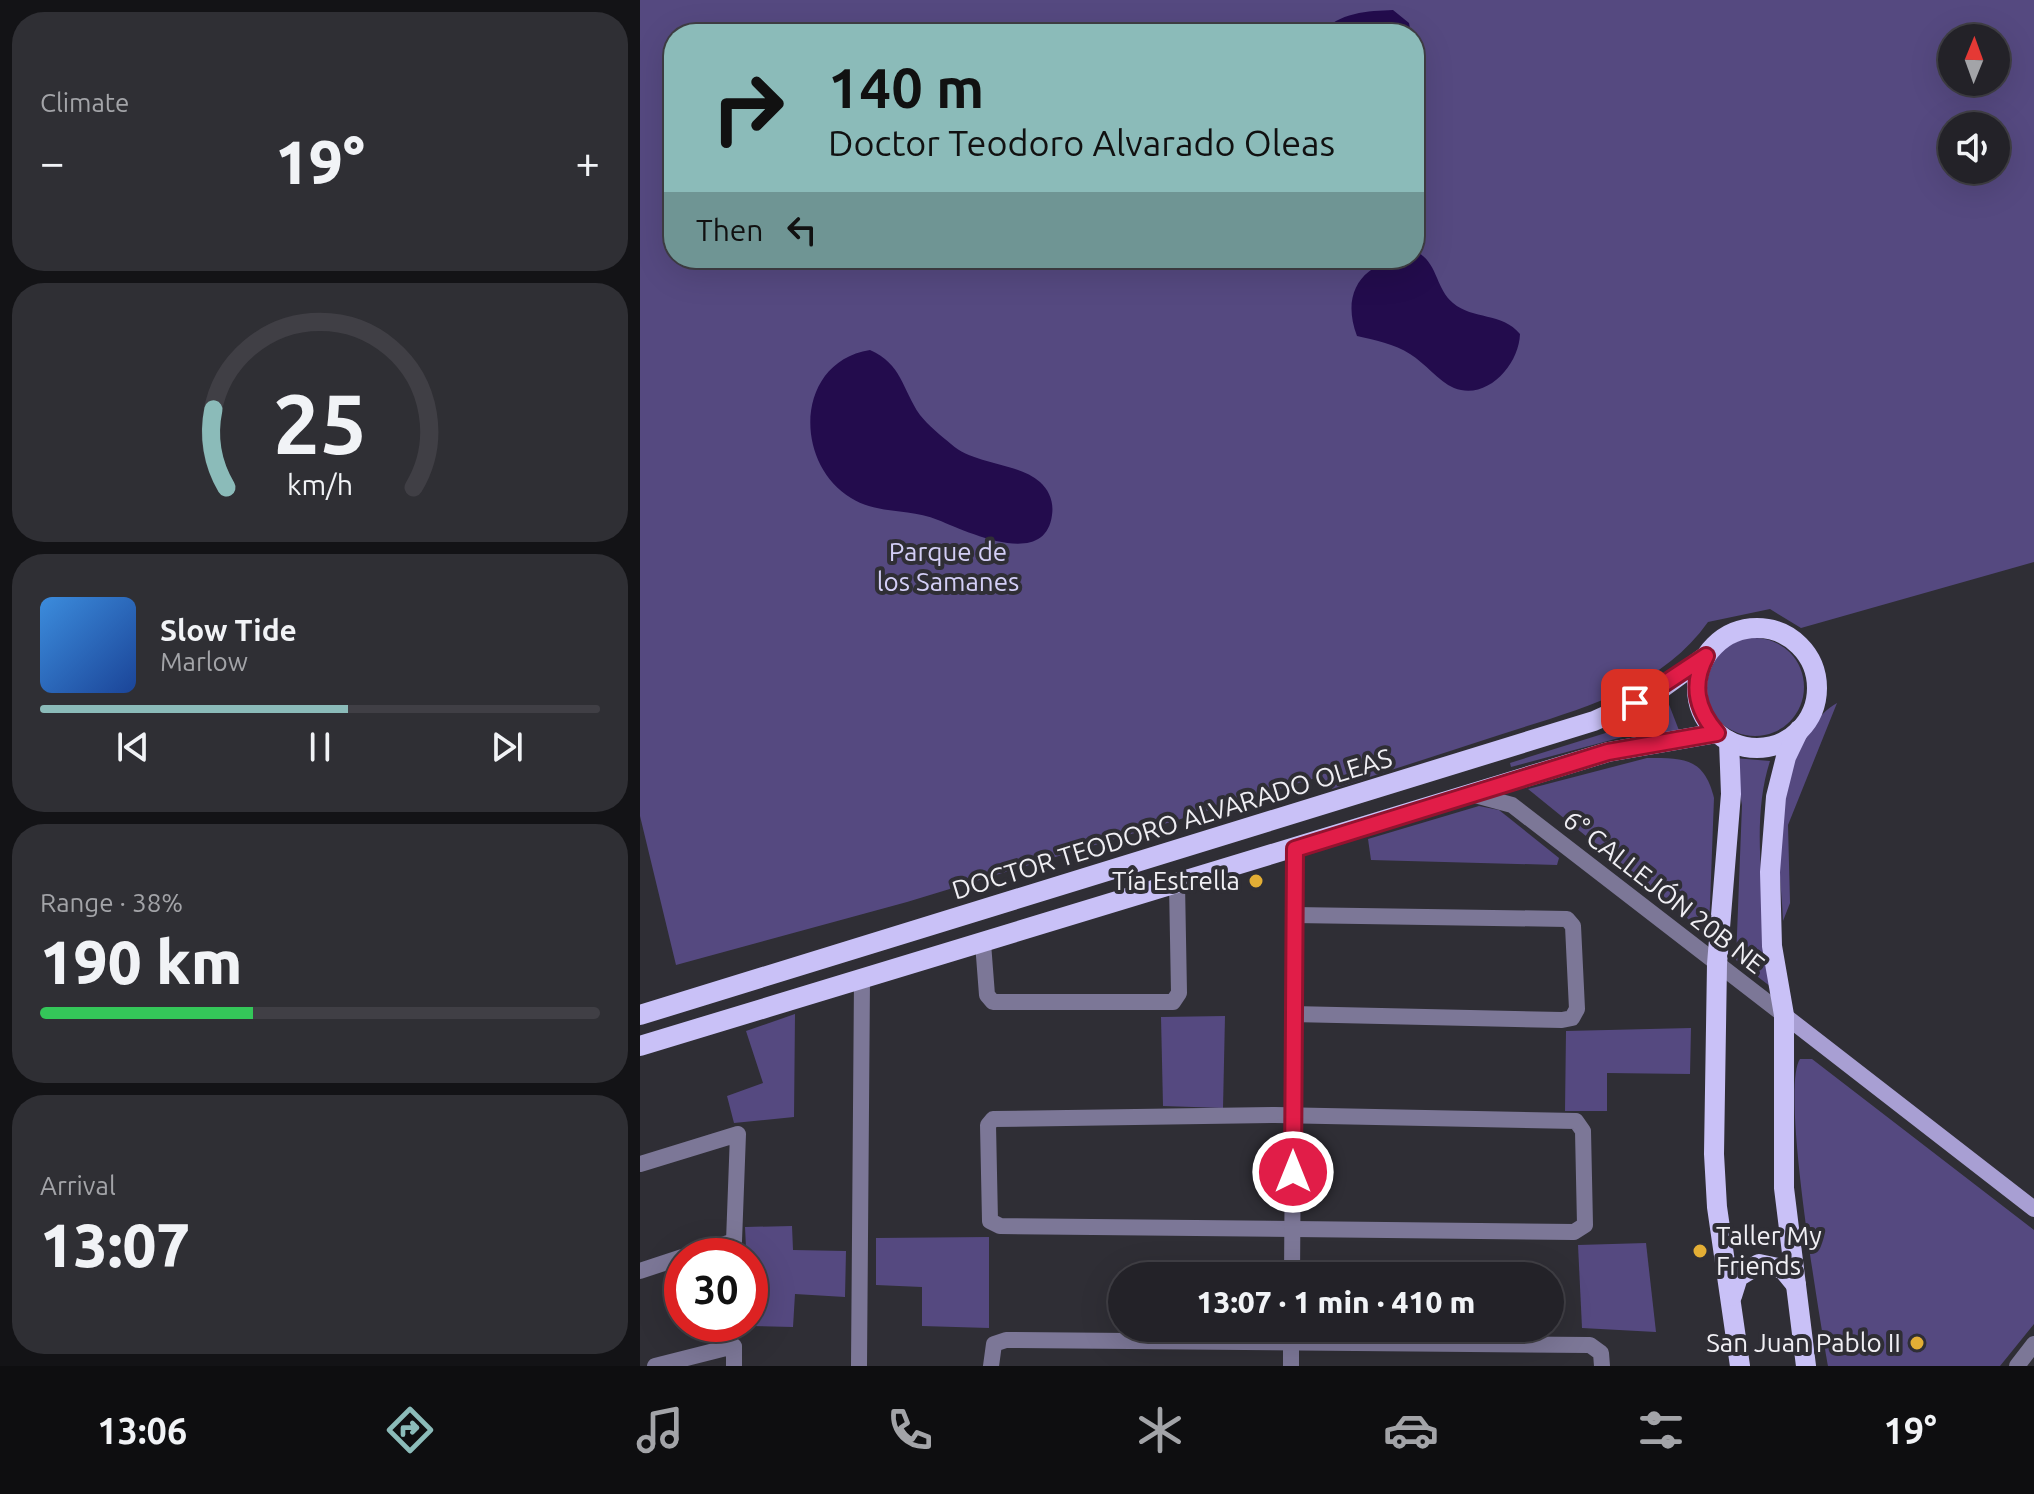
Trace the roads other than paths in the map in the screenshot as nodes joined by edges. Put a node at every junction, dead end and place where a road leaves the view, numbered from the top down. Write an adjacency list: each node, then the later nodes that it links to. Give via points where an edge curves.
1 (1706, 656): 2 (main road, via 1724,638 1755,628 1777,631 1800,646 1817,688 1809,718); 3 (main road, via 1697,696 1701,710); 14 (main road, DOCTOR TEODORO ALVARADO OLEAS, via 1654,694 1594,721)
2 (1799, 730): 3 (main road, via 1757,748); 15 (main road, via 1781,773 1772,825 1772,946)
3 (1723, 737): 4 (main road); 5 (main road)
4 (1685, 739): 5 (main road, via 1712,749); 6 (main road, via 1630,746)
5 (1730, 766): 11 (main road)
6 (1469, 795): 7 (main road); 11 (street, 6° CALLEJÓN 20B NE, via 1512,805)
7 (1295, 849): 8 (main road); 9 (street)
8 (1177, 884): 10 (main road); 10 (street, via 1179,993 1173,1002 993,1002 987,995)
9 (1294, 915): 13 (street); 13 (street, via 1567,919 1573,926 1577,1009 1572,1018 1562,1020)
10 (983, 943): 12 (main road)
11 (1717, 964): 15 (street, 6° CALLEJÓN 20B NE); 26 (main road, via 1714,1154)
12 (862, 979): 16 (main road); 33 (street)
13 (1292, 1014): 17 (street)
14 (640, 1015)
15 (1784, 1015): 19 (street); 25 (main road, via 1784,1188)
16 (640, 1046)
17 (1293, 1116): 20 (street); 20 (street, via 1576,1121 1583,1131 1585,1225 1574,1232); 20 (street, via 998,1118 988,1125 988,1215 993,1225)
18 (640, 1164): 21 (street, via 738,1134)
19 (2034, 1209)
20 (1292, 1228): 22 (street)
21 (734, 1238)
22 (1292, 1262)
23 (664, 1263): 24 (street)
24 (640, 1271)
25 (1797, 1289): 26 (main road, via 1783,1269 1759,1264 1738,1277); 38 (main road)
26 (1732, 1301): 37 (main road)
27 (1108, 1338): 34 (street, via 1006,1340 994,1344)
28 (1291, 1342): 35 (street)
29 (1500, 1342): 36 (street, via 1590,1345 1601,1353)
30 (2034, 1344): 39 (street)
31 (655, 1366): 32 (street, via 734,1346)
32 (734, 1366)
33 (859, 1366)
34 (991, 1366)
35 (1291, 1366)
36 (1602, 1366)
37 (1740, 1366)
38 (1806, 1366)
39 (2017, 1366)

